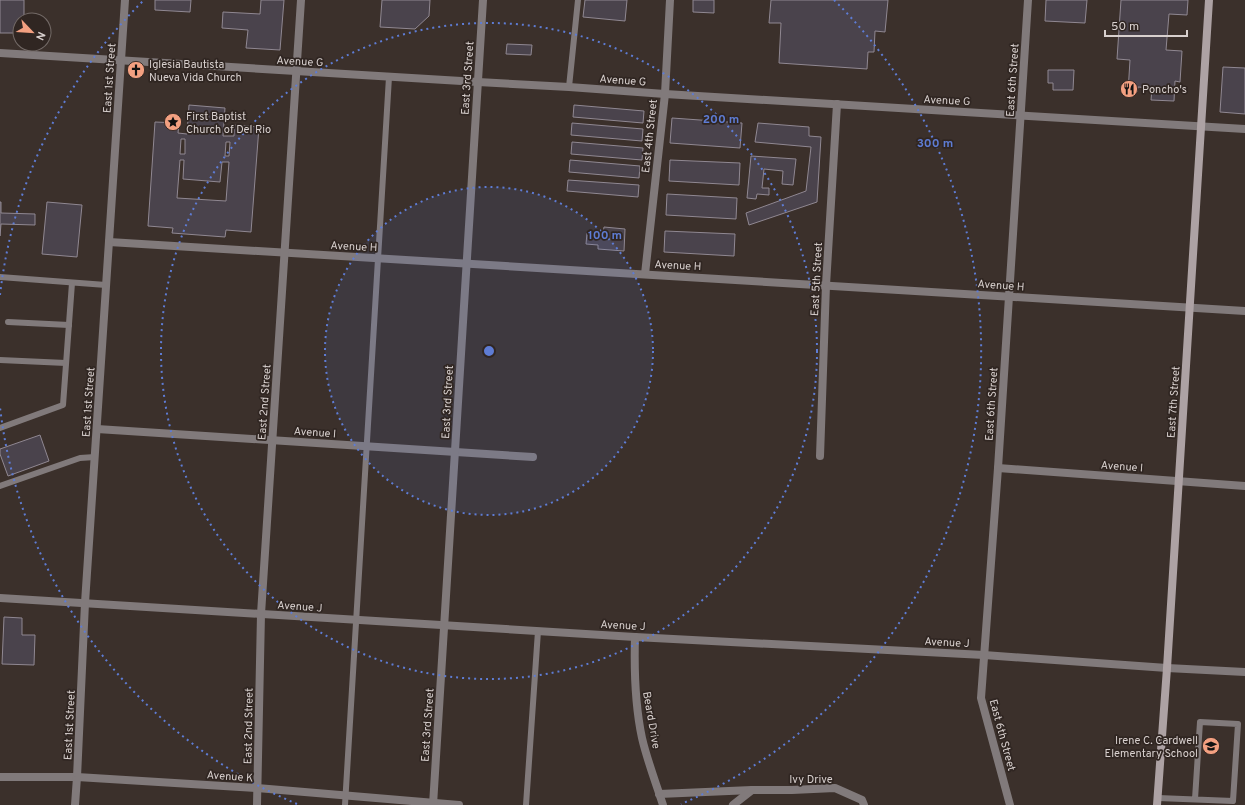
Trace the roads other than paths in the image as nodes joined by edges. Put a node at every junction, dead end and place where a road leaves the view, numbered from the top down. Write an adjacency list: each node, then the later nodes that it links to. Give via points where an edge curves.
1 (125, 0): 9 (street, East 1st Street)
2 (301, 0): 10 (street, East 2nd Street)
3 (483, 0): 12 (street, East 3rd Street)
4 (578, 0): 13 (lane)
5 (670, 0): 14 (street, East 4th Street)
6 (1028, 0): 16 (street, East 6th Street)
7 (1209, 0): 17 (street, East 7th Street)
8 (0, 54): 9 (street, Avenue G)
9 (121, 61): 10 (street, Avenue G); 19 (street, East 1st Street)
10 (296, 71): 11 (street, Avenue G); 20 (street, East 2nd Street)
11 (389, 77): 12 (street, Avenue G); 21 (lane)
12 (478, 82): 13 (street, Avenue G); 22 (street, East 3rd Street)
13 (569, 86): 14 (street, Avenue G)
14 (665, 94): 15 (street, Avenue G); 23 (street, East 4th Street)
15 (837, 104): 16 (street, Avenue G); 27 (street, East 5th Street)
16 (1020, 115): 17 (street, Avenue G); 28 (street, East 6th Street)
17 (1201, 126): 18 (street, Avenue G); 29 (street, East 7th Street)
18 (1245, 129)
19 (109, 242): 20 (street, Avenue H); 26 (street, East 1st Street)
20 (284, 253): 21 (street, Avenue H); 37 (street, East 2nd Street)
21 (378, 258): 22 (street, Avenue H); 38 (lane)
22 (466, 264): 23 (street, Avenue H); 39 (street, East 3rd Street)
23 (645, 274): 27 (street, Avenue H)
24 (0, 277): 25 (lane)
25 (72, 283): 26 (lane); 32 (lane)
26 (106, 285): 36 (street, East 1st Street)
27 (826, 285): 28 (street, Avenue H); 40 (street, East 5th Street)
28 (1009, 296): 29 (street, Avenue H); 43 (street, East 6th Street)
29 (1190, 308): 30 (street, Avenue H); 44 (street, East 7th Street)
30 (1245, 311)
31 (8, 322): 32 (lane)
32 (69, 325): 34 (lane)
33 (0, 360): 34 (lane)
34 (66, 363): 35 (lane, via 63,405)
35 (0, 428)
36 (97, 429): 37 (street, Avenue I); 42 (street, East 1st Street)
37 (272, 440): 38 (street, Avenue I); 49 (street, East 2nd Street)
38 (367, 446): 39 (street, Avenue I); 50 (lane)
39 (455, 452): 41 (street, Avenue I); 51 (street, East 3rd Street)
40 (820, 456)
41 (533, 457)
42 (95, 458): 45 (lane, via 80,458); 48 (street, East 1st Street)
43 (998, 468): 44 (street, Avenue I); 54 (street, East 6th Street)
44 (1179, 481): 46 (street, Avenue I); 55 (street, East 7th Street)
45 (0, 486)
46 (1245, 486)
47 (0, 598): 48 (street, Avenue J)
48 (85, 603): 49 (street, Avenue J); 58 (street, East 1st Street)
49 (261, 614): 50 (street, Avenue J); 59 (street, East 2nd Street)
50 (356, 620): 51 (street, Avenue J); 62 (lane)
51 (444, 625): 52 (street, Avenue J); 65 (street, East 3rd Street)
52 (538, 631): 53 (street, Avenue J); 70 (lane)
53 (635, 637): 54 (street, Avenue J); 61 (street, Beard Drive, via 636,703 642,737)
54 (984, 655): 55 (street, Avenue J); 74 (street, East 6th Street, via 981,698)
55 (1167, 668): 56 (street, Avenue J); 64 (street, East 7th Street)
56 (1245, 672)
57 (0, 777): 58 (street, Avenue K)
58 (77, 777): 59 (street, Avenue K); 66 (street, East 1st Street)
59 (258, 788): 62 (street, Avenue K); 67 (street, East 2nd Street)
60 (752, 790): 61 (street, Ivy Drive); 72 (street); 73 (street, Ivy Drive, via 835,788 862,800)
61 (659, 794): 71 (street, Beard Drive)
62 (345, 795): 65 (street, Avenue K); 68 (lane)
63 (1195, 799): 63 (lane, via 1233,801 1238,724 1200,722); 64 (lane)
64 (1158, 802)
65 (433, 804): 69 (street, Avenue K)
66 (75, 805)
67 (256, 805)
68 (345, 805)
69 (459, 805)
70 (526, 805)
71 (663, 805)
72 (733, 805)
73 (864, 805)
74 (1010, 805)

